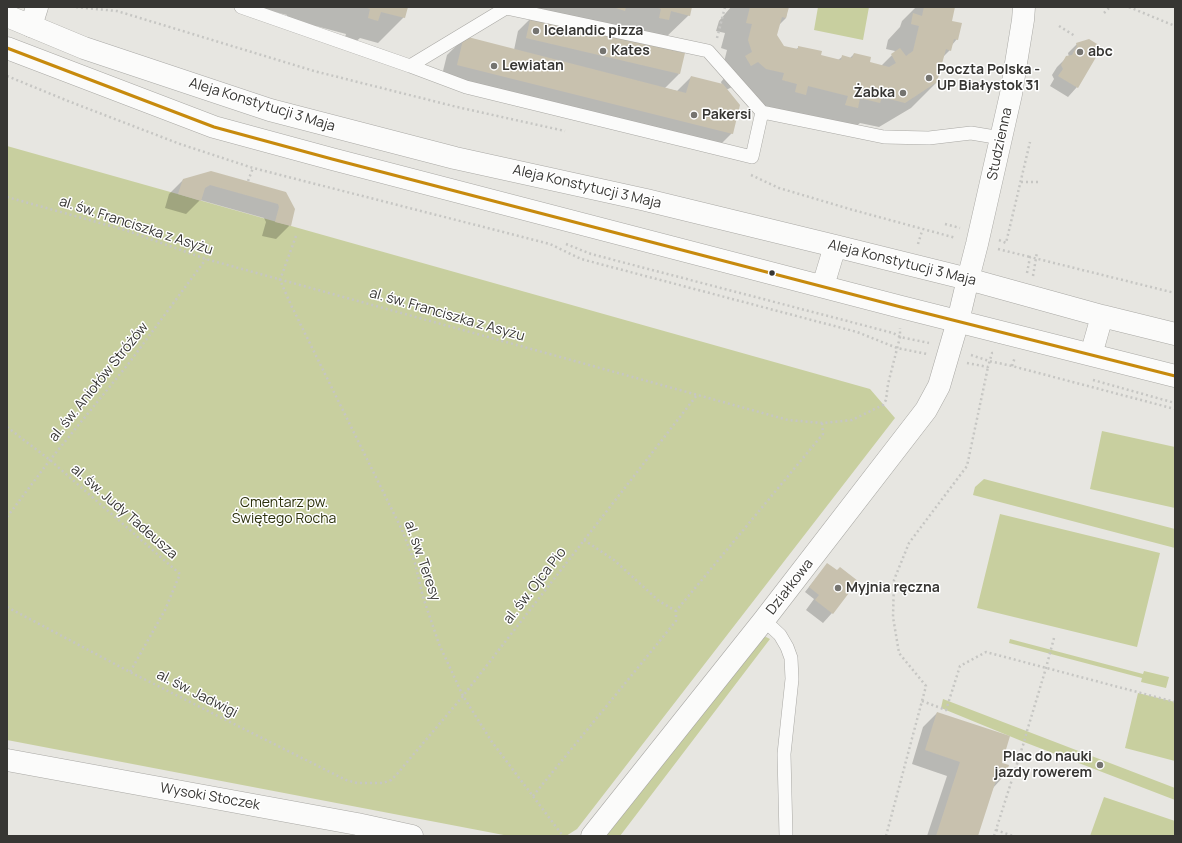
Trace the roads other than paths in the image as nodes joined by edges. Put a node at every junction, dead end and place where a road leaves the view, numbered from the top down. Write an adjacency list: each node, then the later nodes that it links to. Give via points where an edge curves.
1 (241, 7): 6 (lane)
2 (1024, 7): 8 (main road, Studzienna, via 1011,94)
3 (7, 16): 4 (main road, Aleja Konstytucji 3 Maja)
4 (34, 16): 9 (main road, Aleja Konstytucji 3 Maja, via 84,48 270,110 455,158 646,200)
5 (7, 48): 11 (main road, via 214,127)
6 (410, 66): 7 (lane, via 506,8 708,51); 7 (lane, via 466,86 752,157)
7 (762, 112): 8 (lane, via 884,137 929,138 971,133)
8 (1001, 138): 10 (main road, Studzienna)
9 (835, 246): 10 (main road, Aleja Konstytucji 3 Maja); 11 (main road)
10 (968, 279): 12 (main road, Aleja Konstytucji 3 Maja); 13 (main road, Studzienna)
11 (823, 286): 13 (main road)
12 (1102, 316): 14 (main road, Aleja Konstytucji 3 Maja); 15 (main road)
13 (958, 321): 15 (main road); 17 (main road, Działkowa, via 939,386 926,410)
14 (1175, 334)
15 (1091, 355): 16 (main road)
16 (1175, 376)
17 (764, 620): 21 (main road, Działkowa); 22 (lane, via 780,635 791,658 792,679 784,754)
18 (7, 760): 19 (main road, Wysoki Stoczek)
19 (355, 830): 20 (main road, Wysoki Stoczek)
20 (412, 836)
21 (592, 836)
22 (786, 836)

